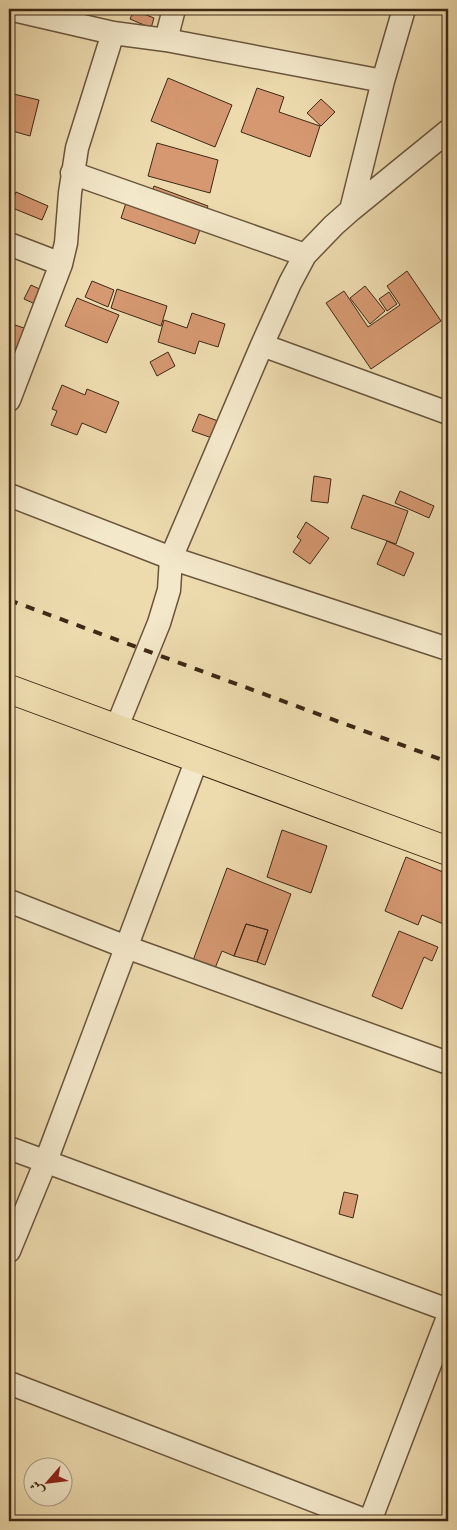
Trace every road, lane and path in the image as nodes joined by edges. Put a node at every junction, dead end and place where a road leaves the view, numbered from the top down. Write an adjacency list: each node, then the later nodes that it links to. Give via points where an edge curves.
1 (9, 9): 4 (street)
2 (174, 9): 5 (street)
3 (404, 9): 6 (street)
4 (113, 33): 5 (street); 8 (street)
5 (166, 40): 6 (street)
6 (383, 81): 9 (street)
7 (448, 131): 9 (street)
8 (72, 173): 11 (street); 12 (street)
9 (351, 210): 11 (street)
10 (9, 244): 12 (street)
11 (305, 255): 13 (street)
12 (61, 264): 14 (street)
13 (262, 345): 15 (street); 17 (street)
14 (9, 400)
15 (448, 413)
16 (9, 495): 17 (street)
17 (171, 558): 18 (street); 20 (street, via 169,590 159,622)
18 (448, 649)
19 (9, 688): 20 (main road)
20 (116, 729): 21 (main road)
21 (196, 759): 22 (main road); 24 (street)
22 (448, 851)
23 (9, 901): 24 (street)
24 (126, 947): 25 (street); 27 (street)
25 (448, 1063)
26 (9, 1148): 27 (street)
27 (46, 1161): 28 (street); 29 (street)
28 (9, 1251)
29 (448, 1310)
30 (448, 1317): 32 (street)
31 (9, 1383): 32 (street)
32 (369, 1521)

